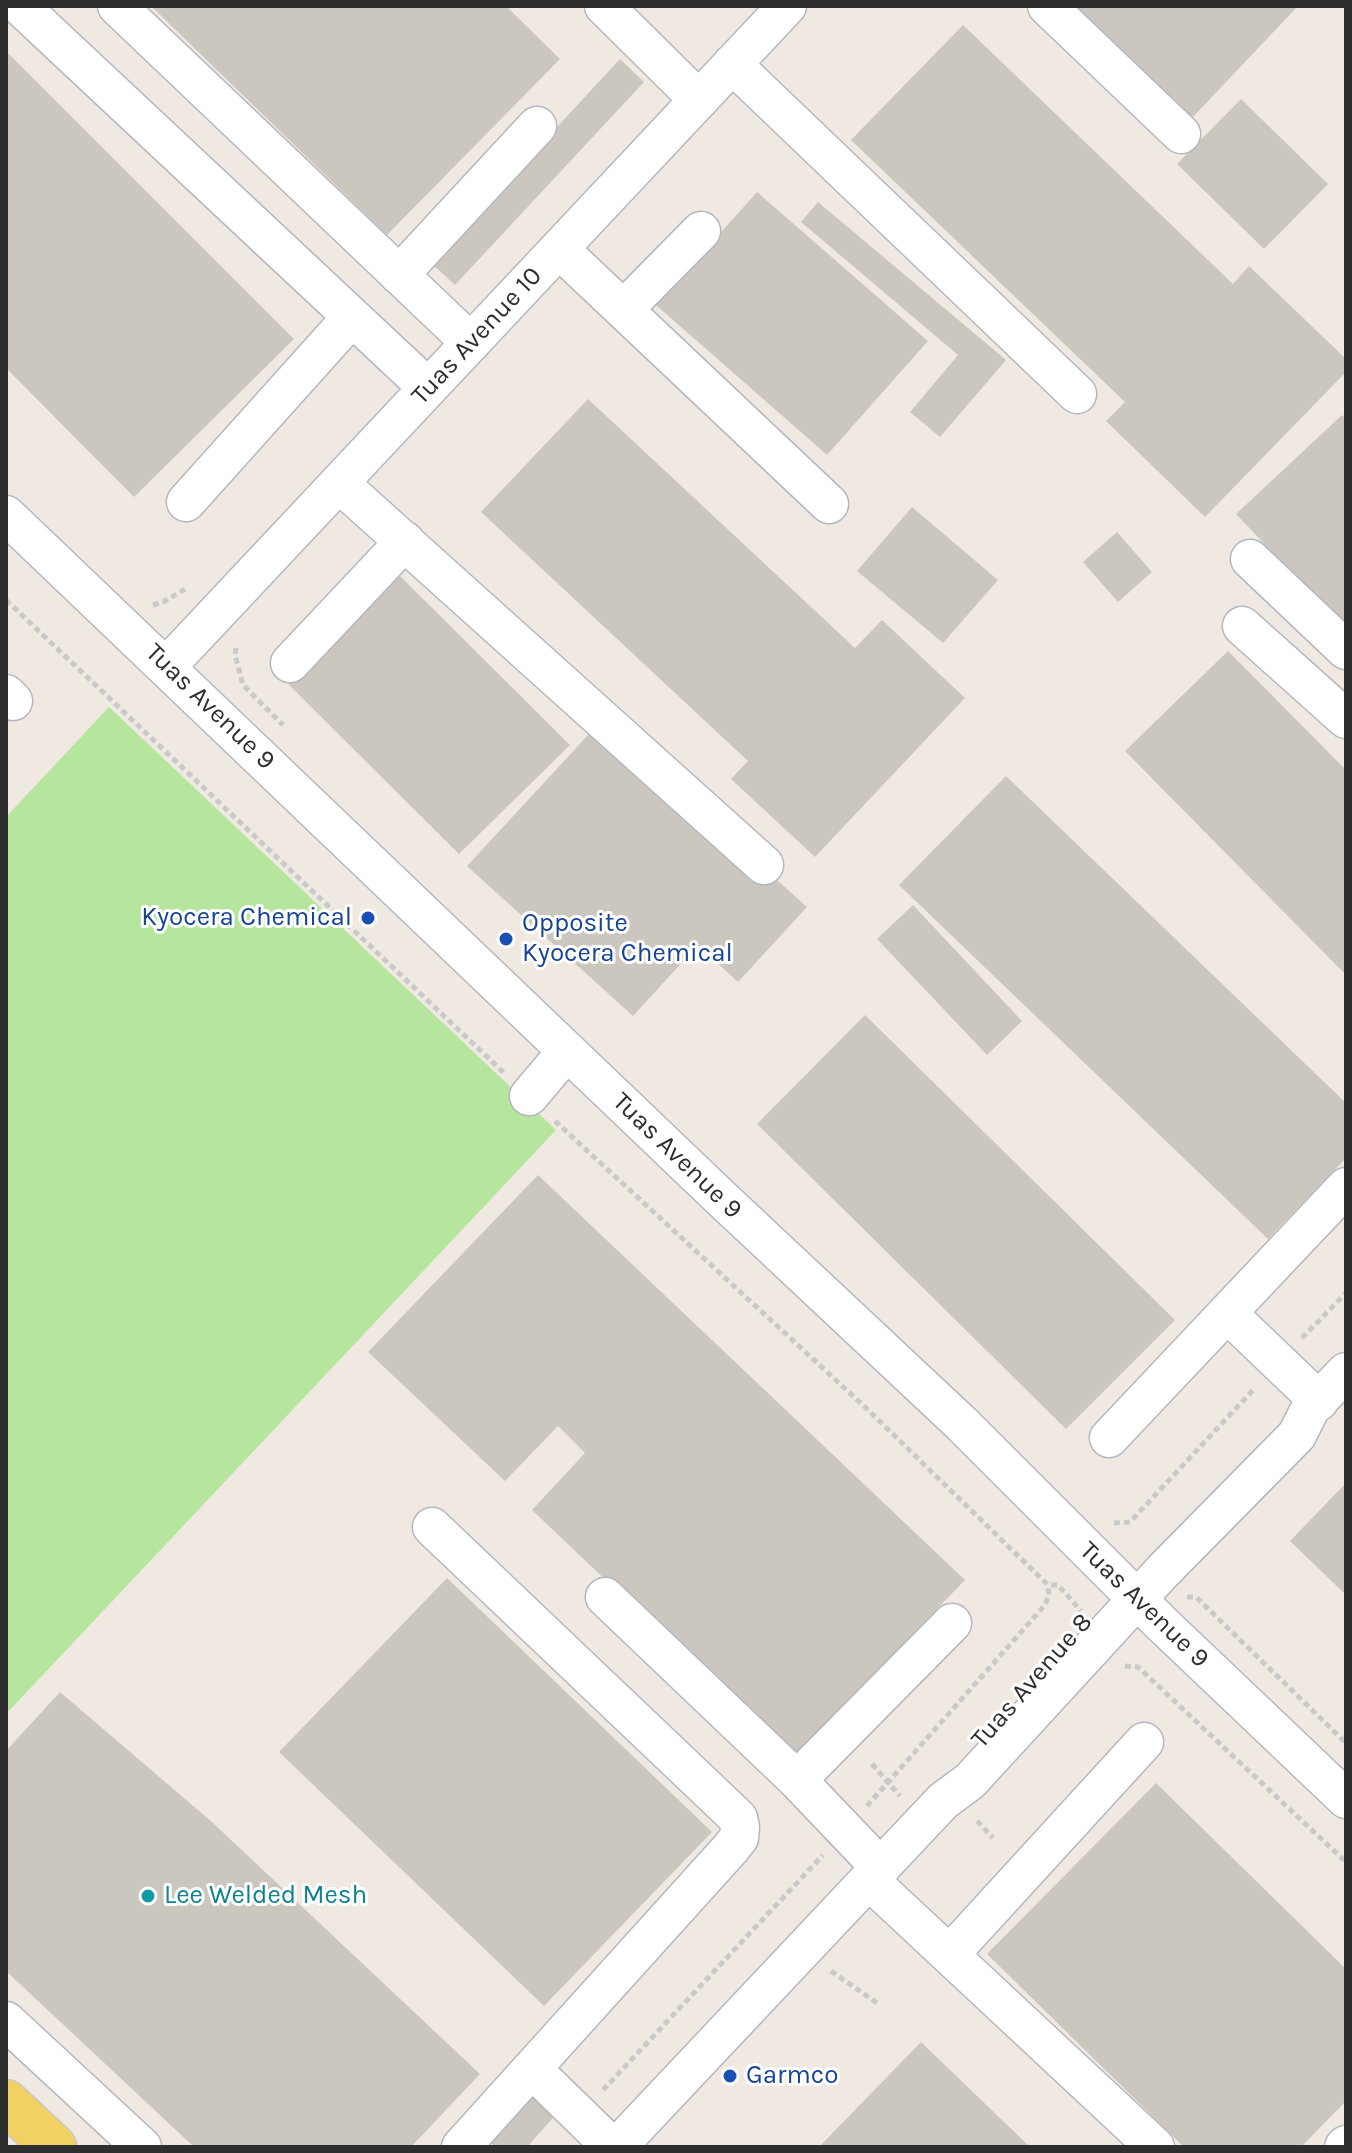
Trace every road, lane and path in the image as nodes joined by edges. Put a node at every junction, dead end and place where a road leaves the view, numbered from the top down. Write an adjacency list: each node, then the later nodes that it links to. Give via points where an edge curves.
1 (20, 6): 14 (street)
2 (117, 6): 12 (street)
3 (604, 6): 7 (street)
4 (787, 6): 6 (street, Tuas Avenue 10)
5 (1047, 6): 9 (street)
6 (732, 64): 7 (street, Tuas Avenue 10); 17 (street)
7 (699, 100): 11 (street, Tuas Avenue 10)
8 (537, 126): 12 (street)
9 (1181, 134)
10 (701, 231): 13 (street)
11 (559, 249): 13 (street); 15 (street, Tuas Avenue 10)
12 (399, 275): 15 (street)
13 (624, 309): 20 (street)
14 (352, 317): 16 (street); 19 (street)
15 (471, 343): 16 (street, Tuas Avenue 10)
16 (428, 388): 18 (street, Tuas Avenue 10)
17 (1077, 394)
18 (339, 483): 22 (street); 28 (street, Tuas Avenue 10)
19 (186, 502)
20 (829, 504)
21 (6, 515): 28 (street, Tuas Avenue 9)
22 (405, 541): 27 (street); 31 (street)
23 (1250, 559): 26 (street)
24 (1242, 626): 29 (street)
25 (238, 637): 30 (path, via 235,655 243,685)
26 (1346, 650)
27 (290, 663)
28 (167, 666): 32 (street, Tuas Avenue 9)
29 (1346, 719)
30 (284, 726)
31 (764, 865)
32 (567, 1051): 33 (street); 44 (street, Tuas Avenue 9, via 961,1423)
33 (529, 1096)
34 (1346, 1187): 36 (street)
35 (1346, 1293): 37 (path)
36 (1227, 1313): 37 (street); 40 (street)
37 (1279, 1362): 39 (street); 41 (path, via 1130,1522)
38 (1346, 1372): 39 (street, Tuas Avenue 8)
39 (1314, 1405): 44 (street, Tuas Avenue 8, via 1297,1435)
40 (1109, 1438)
41 (1103, 1520)
42 (432, 1527): 58 (street, via 738,1818 740,1827 731,1848)
43 (1048, 1585): 53 (path, via 1049,1595 1038,1614)
44 (1129, 1591): 52 (street, Tuas Avenue 9); 55 (street, Tuas Avenue 8, via 970,1781 943,1801)
45 (605, 1597): 51 (street)
46 (1196, 1597): 50 (path)
47 (952, 1623): 51 (street)
48 (1126, 1666): 54 (path, via 1138,1667)
49 (1144, 1742): 56 (street)
50 (1346, 1743)
51 (797, 1780): 53 (street)
52 (1346, 1799)
53 (845, 1830): 55 (street); 60 (path)
54 (1346, 1862)
55 (875, 1874): 56 (street); 64 (street, Tuas Avenue 8)
56 (950, 1954): 65 (street)
57 (6, 2021): 62 (street)
58 (532, 2069): 60 (street); 63 (street)
59 (6, 2102): 61 (main road)
60 (579, 2115): 64 (street)
61 (54, 2147)
62 (142, 2147)
63 (461, 2147)
64 (614, 2147)
65 (1155, 2147)

